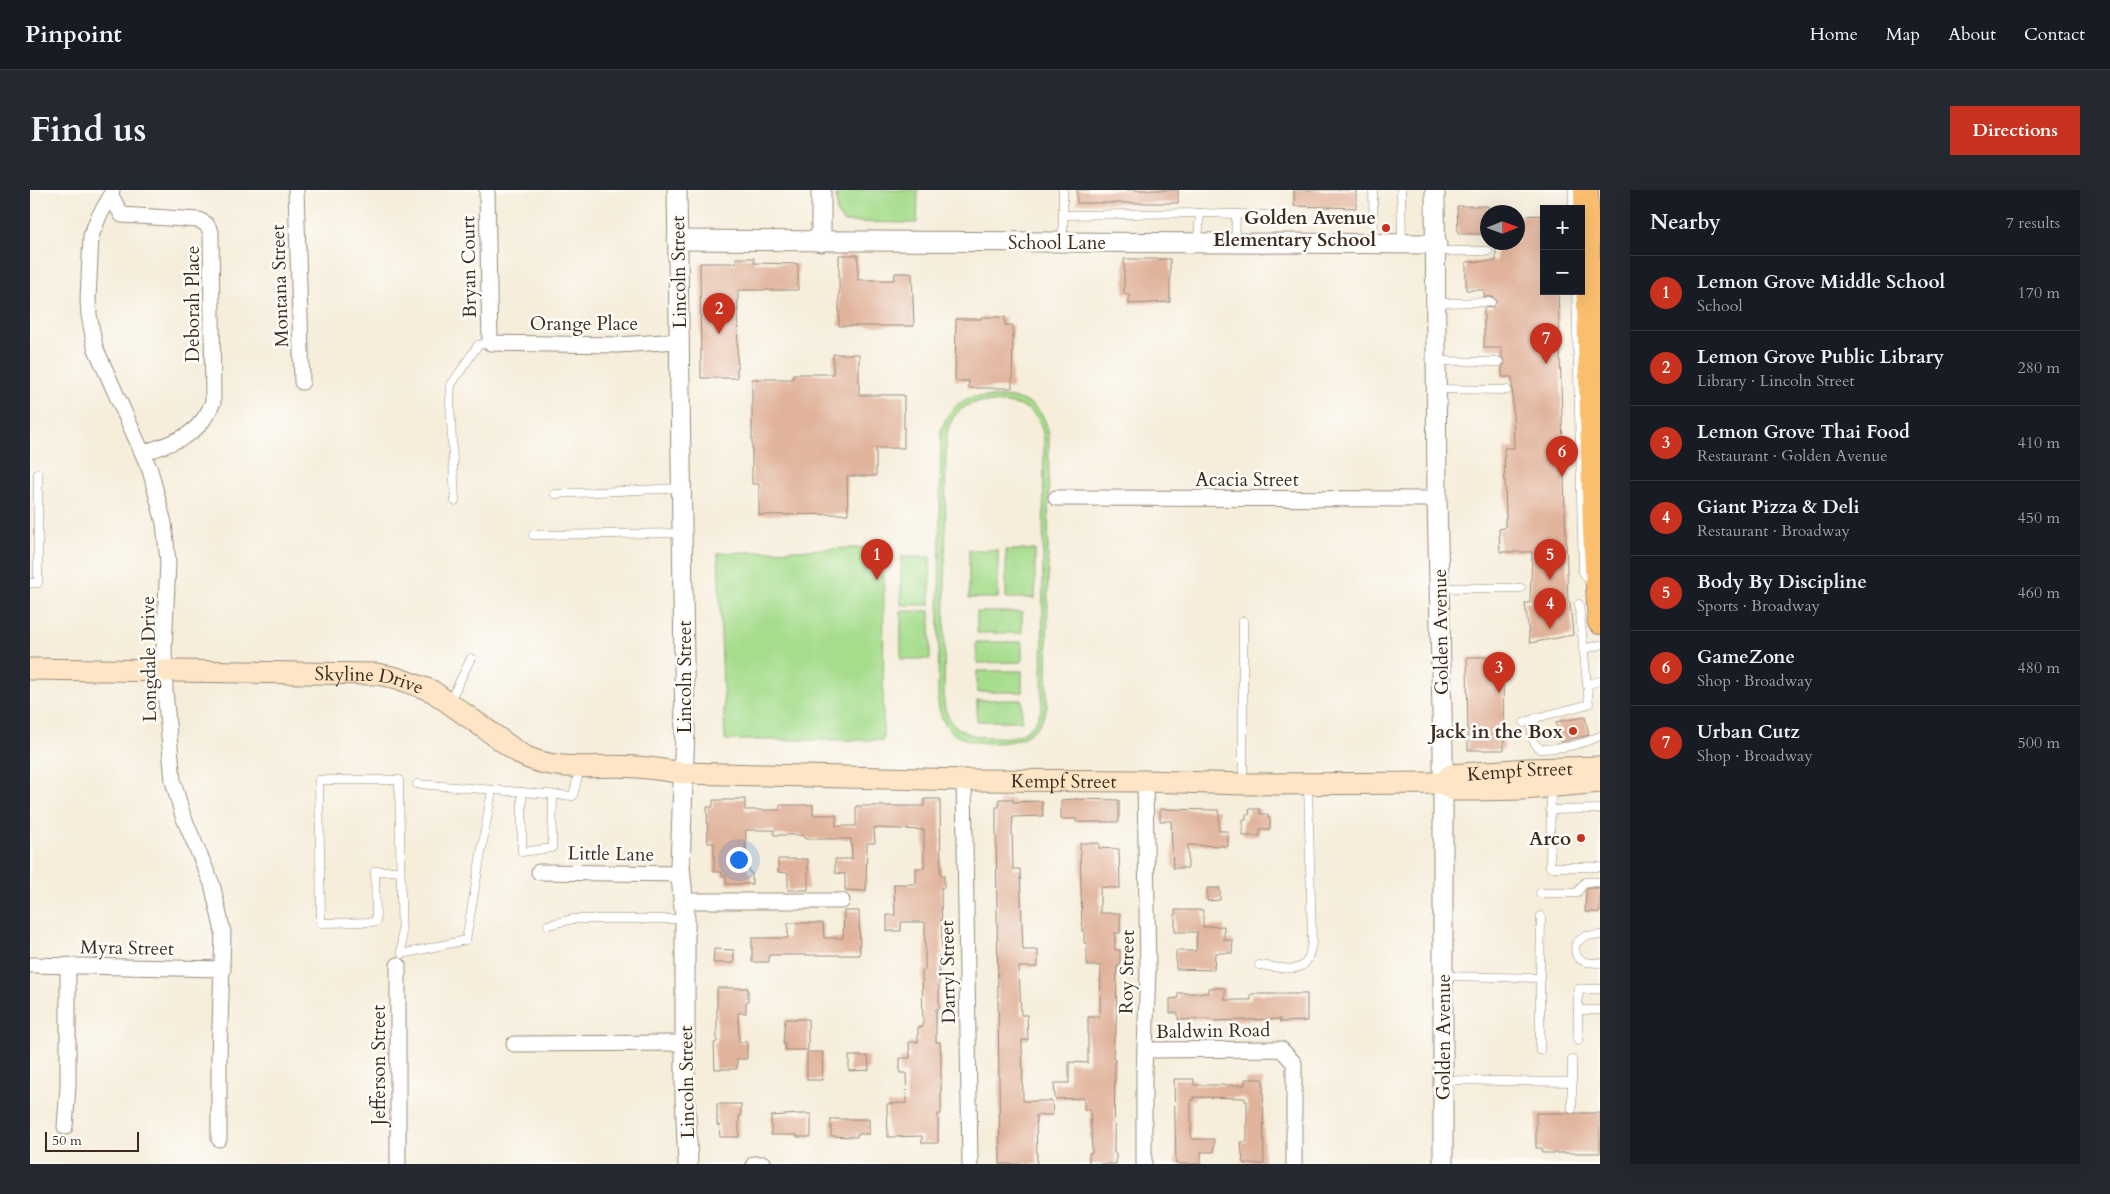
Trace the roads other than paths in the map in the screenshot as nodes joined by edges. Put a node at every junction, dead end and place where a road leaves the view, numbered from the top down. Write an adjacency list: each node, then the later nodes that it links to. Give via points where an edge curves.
1 (296, 190): 33 (street, Montana Street)
2 (486, 190): 30 (street, Bryan Court)
3 (677, 190): 17 (street, Lincoln Street)
4 (821, 190): 18 (street)
5 (1063, 190): 15 (lane)
6 (1373, 190): 22 (lane)
7 (1401, 190): 23 (lane)
8 (1436, 190): 24 (street, Golden Avenue)
9 (1573, 190): 12 (lane)
10 (1586, 190): 28 (main road)
11 (111, 193): 36 (street, Longdale Drive, via 91,236 89,315 95,347); 36 (street, Deborah Place, via 122,215 199,220 211,232 213,402 201,424 186,438)
12 (1573, 205)
13 (1200, 213): 14 (lane); 15 (lane); 20 (lane)
14 (1236, 214): 16 (lane); 21 (lane)
15 (1064, 215): 19 (lane)
16 (1272, 215)
17 (677, 240): 18 (street, School Lane); 29 (street, Lincoln Street)
18 (821, 242): 19 (street, School Lane)
19 (1063, 242): 20 (street, School Lane)
20 (1198, 243): 21 (street, School Lane)
21 (1234, 244): 22 (street, School Lane)
22 (1374, 244): 23 (street, School Lane)
23 (1402, 244): 24 (street, School Lane)
24 (1437, 247): 25 (lane); 26 (street, Golden Avenue)
25 (1488, 252)
26 (1437, 302): 27 (lane); 31 (street, Golden Avenue)
27 (1491, 302)
28 (1585, 304): 48 (main road)
29 (678, 341): 30 (street, Orange Place, via 618,345); 38 (street, Lincoln Street)
30 (490, 344): 42 (lane, via 478,345 452,386)
31 (1438, 361): 32 (lane); 34 (street, Golden Avenue)
32 (1499, 362)
33 (302, 382)
34 (1438, 390): 35 (lane); 41 (street, Golden Avenue)
35 (1507, 390)
36 (143, 453): 55 (street, Longdale Drive, via 160,504 167,543)
37 (38, 473): 45 (lane, via 38,583)
38 (681, 488): 39 (lane); 43 (street, Lincoln Street)
39 (555, 494)
40 (1056, 498): 41 (street, Acacia Street)
41 (1438, 499): 46 (street, Golden Avenue)
42 (455, 501)
43 (683, 533): 44 (lane); 64 (street, Lincoln Street)
44 (533, 535)
45 (30, 583)
46 (1439, 588): 47 (lane); 68 (street, Golden Avenue)
47 (1521, 588)
48 (1592, 598): 50 (main road); 52 (lane)
49 (1243, 622): 70 (lane)
50 (1600, 622)
51 (1600, 645): 52 (lane)
52 (1583, 649): 57 (lane)
53 (471, 658): 58 (lane)
54 (30, 669): 55 (main road, Skyline Drive)
55 (165, 672): 58 (main road, Skyline Drive, via 377,674 432,691); 95 (street, Longdale Drive, via 173,781 183,816 212,884 223,932)
56 (1600, 681): 57 (lane)
57 (1588, 684): 59 (lane, via 1589,704)
58 (450, 703): 62 (main road, Skyline Drive, via 538,763)
59 (1536, 718): 60 (lane); 61 (lane, via 1530,730 1532,743 1540,749 1584,744)
60 (1524, 723)
61 (1600, 736)
62 (580, 766): 64 (main road, Skyline Drive, via 638,767); 75 (lane, via 573,796)
63 (1600, 766): 68 (main road, Kempf Street, via 1451,776)
64 (684, 774): 65 (main road, Kempf Street); 81 (street, Lincoln Street)
65 (964, 780): 66 (main road, Kempf Street); 116 (street, Darryl Street)
66 (1145, 781): 70 (main road, Kempf Street); 104 (street, Roy Street, via 1148,972)
67 (1600, 782): 72 (main road, Kempf Street)
68 (1442, 783): 71 (main road, Kempf Street); 72 (main road, Kempf Street, via 1453,790); 96 (street, Golden Avenue)
69 (417, 784): 73 (lane)
70 (1243, 784): 71 (main road, Kempf Street)
71 (1308, 784): 94 (lane, via 1312,942 1309,955 1302,967)
72 (1552, 786): 76 (lane)
73 (492, 790): 74 (lane); 90 (lane, via 466,940)
74 (522, 792): 75 (lane); 75 (lane, via 522,852 552,848)
75 (553, 795)
76 (1550, 810): 77 (lane); 78 (lane, via 1550,867)
77 (1600, 810)
78 (1600, 866)
79 (400, 871): 79 (lane, via 399,780 320,780 321,923 376,922 375,871); 90 (lane)
80 (539, 872): 81 (street, Little Lane)
81 (681, 874): 84 (street, Lincoln Street)
82 (1600, 882): 83 (lane, via 1585,882 1577,893)
83 (1540, 893)
84 (683, 901): 85 (street); 87 (street, Lincoln Street)
85 (842, 901)
86 (1541, 916): 97 (lane)
87 (685, 920): 88 (lane, via 574,919); 102 (street, Lincoln Street)
88 (548, 925)
89 (1600, 935): 91 (lane, via 1585,936 1576,943 1574,950 1585,963)
90 (400, 960): 112 (street, Jefferson Street)
91 (1600, 963)
92 (30, 965): 93 (street, Myra Street)
93 (68, 965): 95 (street, Myra Street); 110 (street)
94 (1259, 965)
95 (223, 969): 111 (street, Longdale Drive)
96 (1443, 976): 97 (lane); 107 (street, Golden Avenue)
97 (1540, 978): 105 (lane)
98 (1600, 990): 99 (lane, via 1578,990)
99 (1578, 1010): 100 (lane); 101 (lane)
100 (1600, 1010)
101 (1578, 1041)
102 (685, 1043): 103 (street); 113 (street, Lincoln Street)
103 (514, 1044)
104 (1145, 1050): 117 (street, Roy Street); 118 (street, Baldwin Road, via 1281,1049 1294,1063)
105 (1540, 1050)
106 (1572, 1060): 108 (lane)
107 (1443, 1080): 108 (lane); 119 (street, Golden Avenue)
108 (1572, 1082): 109 (lane)
109 (1572, 1109)
110 (65, 1127)
111 (220, 1139)
112 (398, 1164)
113 (688, 1164)
114 (754, 1164): 115 (street)
115 (764, 1164)
116 (970, 1164)
117 (1144, 1164)
118 (1294, 1164)
119 (1443, 1164)

